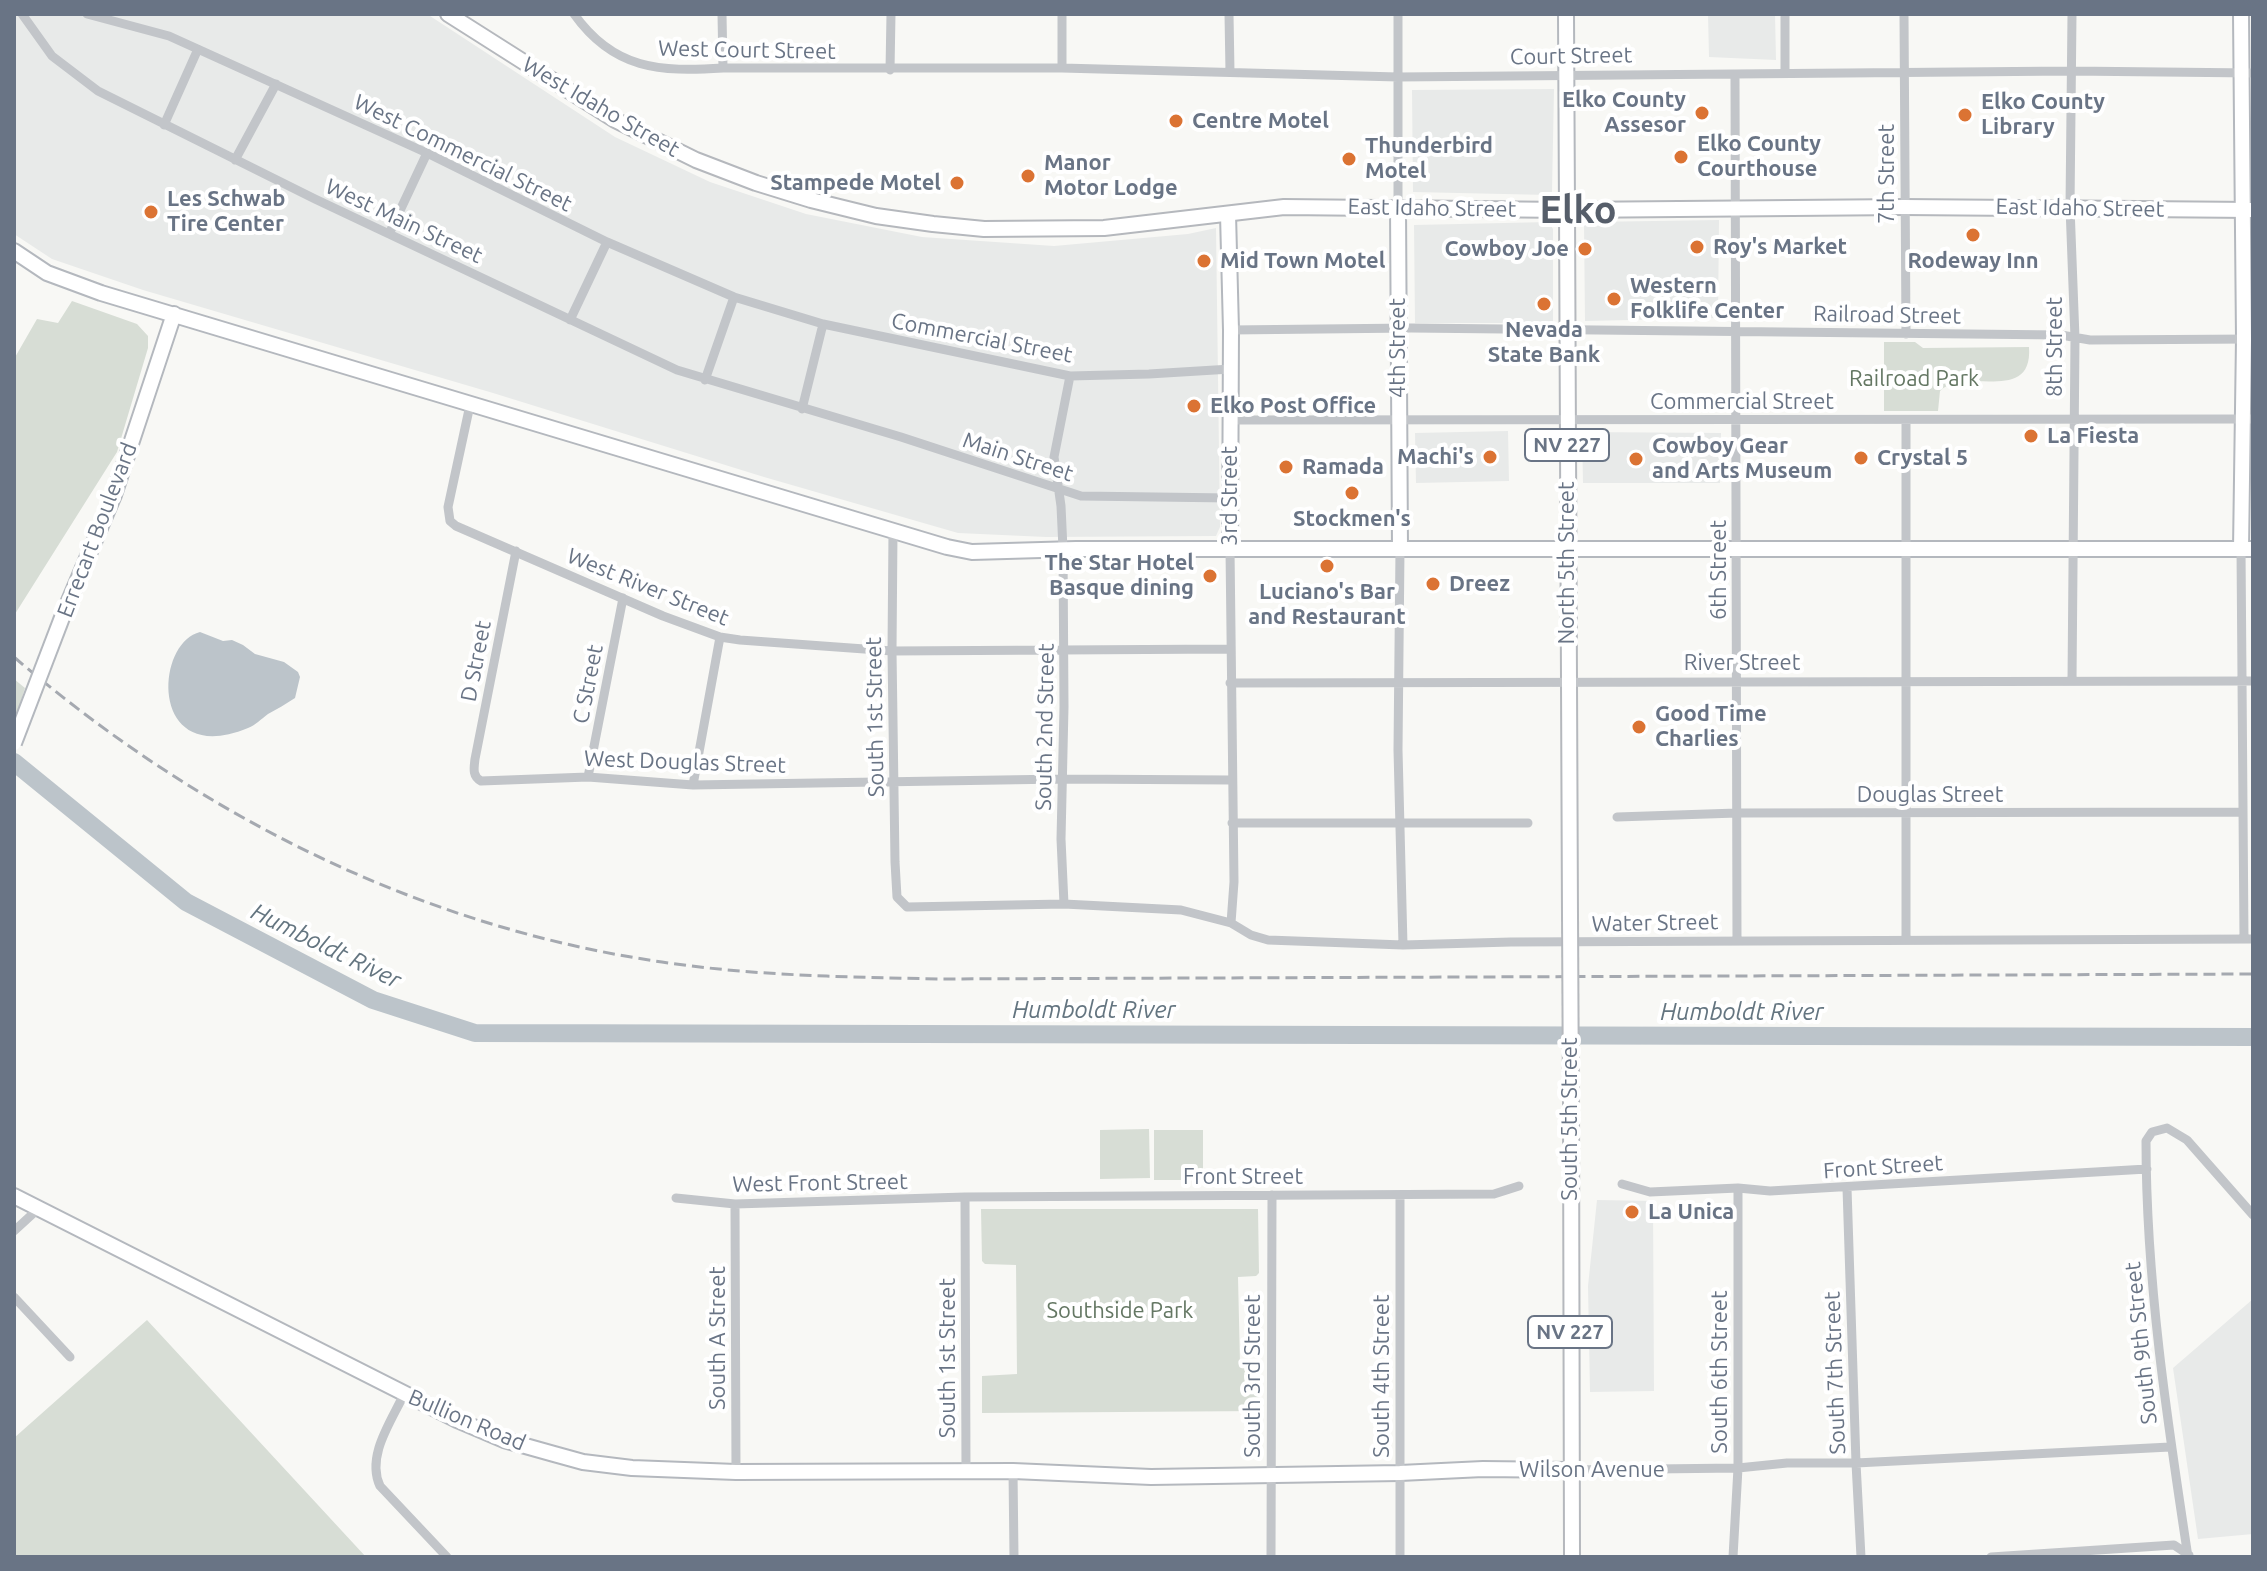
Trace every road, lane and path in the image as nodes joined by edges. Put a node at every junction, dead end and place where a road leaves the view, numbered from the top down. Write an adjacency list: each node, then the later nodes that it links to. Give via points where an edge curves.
1 (22, 14): 28 (street, West Main Street, via 52,56 76,77)
2 (87, 14): 15 (street, West Commercial Street)
3 (448, 14): 37 (main road, West Idaho Street, via 643,136 756,183)
4 (574, 14): 16 (street, West Court Street, via 603,45 633,62 676,71)
5 (722, 14): 16 (street)
6 (891, 14): 18 (street)
7 (1062, 14): 17 (street)
8 (1229, 14): 20 (street)
9 (1398, 14): 26 (street, 4th Street)
10 (1566, 14): 23 (main road, North 5th Street)
11 (1785, 14): 21 (street)
12 (1904, 14): 24 (street, 7th Street)
13 (2072, 14): 19 (street, 8th Street)
14 (2241, 14): 22 (main road)
15 (198, 49): 27 (street, West Commercial Street); 28 (street)
16 (723, 68): 18 (street, West Court Street)
17 (1062, 68): 18 (street, Court Street); 20 (street, Court Street)
18 (890, 70)
19 (2071, 71): 22 (street, Court Street); 24 (street, Court Street); 33 (street, 8th Street)
20 (1230, 72): 26 (street, Court Street)
21 (1785, 73): 24 (street, Court Street); 25 (street, Court Street)
22 (2247, 73): 36 (main road)
23 (1567, 74): 25 (street, Court Street); 26 (street, Court Street); 35 (main road, North 5th Street)
24 (1905, 74): 32 (street, 7th Street)
25 (1735, 75): 34 (street, 6th Street)
26 (1398, 77): 31 (street, 4th Street)
27 (276, 84): 29 (street, West Commercial Street); 30 (street)
28 (164, 125): 30 (street, West Main Street)
29 (427, 153): 39 (street); 40 (street, West Commercial Street)
30 (235, 160): 39 (street, West Main Street)
31 (1398, 207): 35 (main road, East Idaho Street); 38 (main road, East Idaho Street, via 1284,207); 46 (main road, 4th Street)
32 (1904, 207): 33 (main road, East Idaho Street); 34 (main road, East Idaho Street); 50 (street, 7th Street)
33 (2070, 207): 36 (main road, East Idaho Street); 51 (street, 8th Street)
34 (1735, 208): 35 (main road, East Idaho Street); 49 (street, 6th Street)
35 (1567, 210): 48 (main road, North 5th Street / NV 227)
36 (2248, 210): 52 (main road)
37 (853, 211): 38 (main road, East Idaho Street, via 984,229 1060,230)
38 (1228, 214): 47 (main road, 3rd Street)
39 (389, 234): 44 (street, West Main Street)
40 (607, 242): 42 (street, West Commercial Street); 44 (street)
41 (14, 251): 43 (main road, via 47,273)
42 (734, 297): 45 (street, West Commercial Street); 55 (street)
43 (174, 314): 56 (main road); 89 (main road, Errecart Boulevard, bridge, via 114,495)
44 (570, 320): 55 (street, West Main Street)
45 (823, 324): 54 (street, Commercial Street); 57 (street)
46 (1398, 328): 47 (street, Railroad Street); 48 (street, Railroad Street); 62 (main road, 4th Street)
47 (1231, 330): 53 (main road, 3rd Street)
48 (1567, 330): 49 (street, Railroad Street); 60 (main road, North 5th Street / NV 227)
49 (1736, 331): 50 (street, Railroad Street); 63 (street, 6th Street)
50 (1906, 334): 51 (street, Railroad Street)
51 (2075, 338): 52 (street, Railroad Street); 64 (street, 8th Street)
52 (2248, 339): 58 (main road)
53 (1231, 369): 54 (street, Commercial Street); 59 (main road, 3rd Street)
54 (1070, 376): 65 (street, South 2nd Street, via 1054,457)
55 (705, 380): 57 (street, West Main Street)
56 (470, 405): 67 (main road); 76 (street, West River Street, via 453,477 450,521)
57 (802, 409): 65 (street, Main Street)
58 (2248, 419): 64 (street, Commercial Street); 75 (main road)
59 (1230, 420): 62 (street, Commercial Street); 66 (main road, 3rd Street)
60 (1567, 420): 62 (street, Commercial Street); 63 (street, Commercial Street); 71 (main road, North 5th Street / NV 227)
61 (1906, 420): 63 (street, Commercial Street); 64 (street, Commercial Street); 73 (street)
62 (1399, 421): 70 (main road, 4th Street)
63 (1737, 421): 72 (street, 6th Street)
64 (2073, 421): 74 (street, 8th Street)
65 (1059, 491): 66 (street, Main Street, via 1111,499); 68 (street, South 2nd Street)
66 (1230, 498): 69 (main road, 3rd Street)
67 (893, 531): 68 (main road, via 972,552); 81 (street, South 1st Street)
68 (1063, 549): 69 (main road); 79 (street, South 2nd Street)
69 (1230, 549): 70 (main road); 80 (street, 3rd Street)
70 (1400, 549): 71 (main road); 82 (street, 4th Street)
71 (1567, 549): 72 (main road); 83 (main road, North 5th Street / NV 227)
72 (1736, 549): 73 (main road); 84 (street, 6th Street)
73 (1905, 549): 74 (main road); 85 (street)
74 (2072, 549): 75 (main road); 86 (street, 8th Street)
75 (2247, 549): 87 (street)
76 (516, 551): 77 (street, West River Street); 91 (street, D Street, via 475,759)
77 (623, 598): 78 (street, West River Street); 90 (street, C Street)
78 (720, 637): 81 (street, West River Street); 95 (street)
79 (1064, 648): 80 (street); 81 (street); 92 (street, South 2nd Street)
80 (1230, 649): 88 (street, 3rd Street)
81 (892, 651): 94 (street, South 1st Street)
82 (1400, 681): 83 (street, River Street); 88 (street, River Street); 101 (street)
83 (1567, 681): 84 (street, River Street); 130 (main road, South 5th Street / NV 227, bridge)
84 (1737, 681): 85 (street, River Street); 98 (street)
85 (1906, 681): 86 (street, River Street); 96 (street)
86 (2072, 681): 87 (street, River Street)
87 (2248, 681): 97 (street)
88 (1230, 683): 93 (street)
89 (14, 743)
90 (588, 777): 91 (street, West Douglas Street); 95 (street, West Douglas Street)
91 (476, 778)
92 (1062, 779): 93 (street); 94 (street); 104 (street, South 2nd Street)
93 (1231, 780): 100 (street)
94 (895, 782): 95 (street, West Douglas Street); 103 (street, South 1st Street)
95 (693, 785)
96 (1906, 812): 97 (street, Douglas Street); 98 (street, Douglas Street); 106 (street)
97 (2242, 812): 107 (street)
98 (1737, 813): 99 (street, Douglas Street); 108 (street)
99 (1617, 817)
100 (1232, 823): 101 (street); 105 (street)
101 (1399, 823): 102 (street); 109 (street)
102 (1528, 823)
103 (900, 902): 104 (street, Water Street, via 918,908)
104 (1064, 904): 105 (street, Water Street, via 1181,910)
105 (1231, 923): 109 (street, Water Street, via 1268,940)
106 (1906, 939): 107 (street, Water Street); 108 (street, Water Street)
107 (2249, 939)
108 (1737, 940): 109 (street, Water Street)
109 (1403, 945)
110 (2147, 1169): 114 (street, Front Street); 122 (street, South 9th Street, via 2146,1141 2158,1128 2173,1129); 127 (street, South 9th Street)
111 (1622, 1184): 113 (street, Front Street, via 1650,1192)
112 (1519, 1186): 116 (street, Front Street, via 1494,1194)
113 (1738, 1188): 114 (street, Front Street); 129 (street, South 6th Street)
114 (1847, 1188): 128 (street, South 7th Street)
115 (1272, 1195): 116 (street, Front Street); 118 (street, Front Street); 135 (street, South 3rd Street)
116 (1400, 1195): 134 (street, South 4th Street)
117 (14, 1196): 121 (main road, Bullion Road)
118 (965, 1197): 120 (street, West Front Street); 131 (street, South 1st Street)
119 (676, 1198): 120 (street, West Front Street)
120 (735, 1204): 133 (street, South A Street)
121 (38, 1209): 123 (street); 126 (main road, Bullion Road)
122 (2253, 1215)
123 (14, 1231)
124 (14, 1297): 125 (street)
125 (70, 1357)
126 (404, 1394): 133 (main road, Bullion Road, via 504,1440 583,1462); 137 (street, via 376,1454 376,1476)
127 (2170, 1447): 128 (street, Wilson Avenue); 136 (street, South 9th Street)
128 (1856, 1463): 129 (street, Wilson Avenue); 143 (street, South 7th Street)
129 (1738, 1468): 130 (street, Wilson Avenue); 142 (street, South 6th Street)
130 (1570, 1470): 134 (main road, Wilson Avenue); 141 (main road, South 5th Street / NV 227)
131 (966, 1471): 132 (main road, Bullion Road); 133 (main road, Bullion Road)
132 (1013, 1471): 135 (main road, Wilson Avenue, via 1151,1477); 138 (street)
133 (736, 1472)
134 (1400, 1473): 135 (main road, Wilson Avenue); 140 (street, South 4th Street)
135 (1271, 1474): 139 (street, South 3rd Street)
136 (2189, 1556): 144 (street, via 2174,1545)
137 (447, 1557)
138 (1014, 1557)
139 (1271, 1557)
140 (1400, 1557)
141 (1572, 1557)
142 (1733, 1557)
143 (1861, 1557)
144 (1991, 1557)

